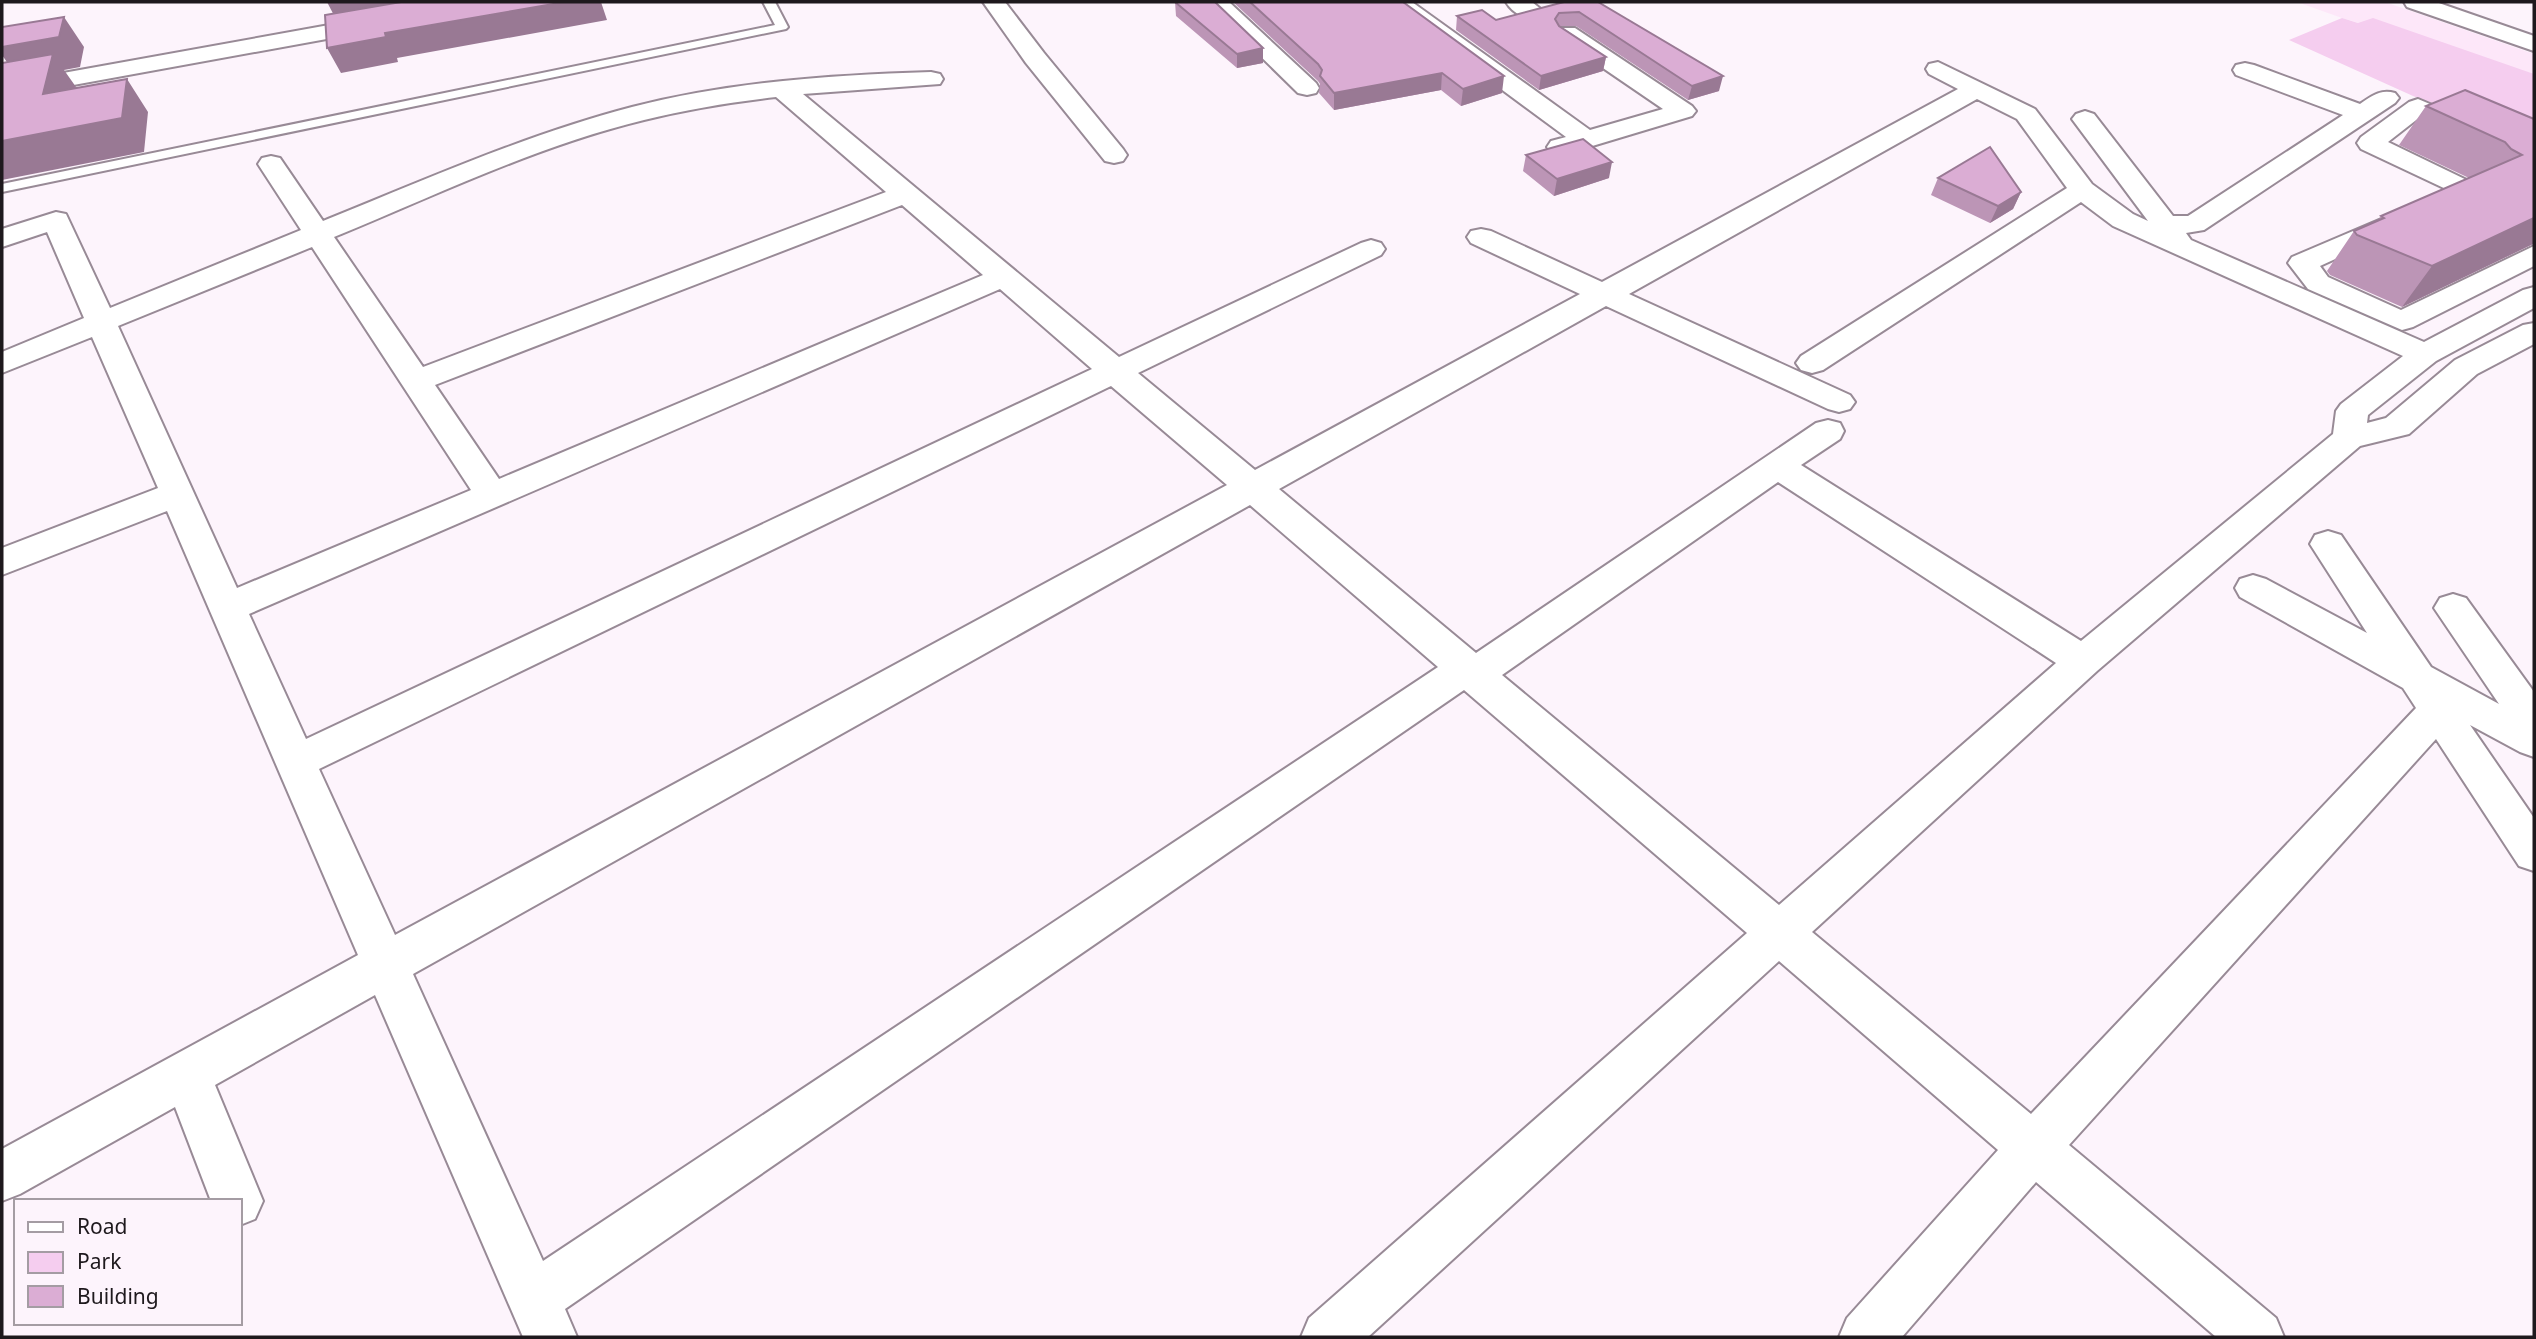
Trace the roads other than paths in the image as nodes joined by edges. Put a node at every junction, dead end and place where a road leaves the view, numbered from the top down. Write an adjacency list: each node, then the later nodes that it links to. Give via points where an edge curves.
1 (769, 2): 25 (lane, via 782,27)
2 (994, 2): 22 (street)
3 (1216, 2): 13 (street)
4 (1398, 2): 20 (street)
5 (2415, 2): 10 (street)
6 (2449, 2): 8 (street)
7 (399, 19): 16 (street)
8 (2534, 32)
9 (1567, 33): 20 (street, via 1683,111)
10 (2534, 44)
11 (1938, 69): 15 (street)
12 (2245, 70): 18 (street)
13 (1307, 88)
14 (782, 89): 27 (street); 29 (street, via 642,113 586,129); 29 (street, via 931,73 833,70 636,100 502,141)
15 (1976, 89): 26 (street, via 2026,114); 36 (street)
16 (2, 91)
17 (2386, 98): 18 (street)
18 (2362, 113): 30 (street)
19 (2085, 120): 30 (street)
20 (1585, 139): 21 (street)
21 (1551, 149)
22 (1114, 155)
23 (2534, 157): 34 (street, via 2418,107 2370,143 2465,190 2302,263 2318,283 2402,321)
24 (271, 164): 29 (street)
25 (2, 188)
26 (2082, 190): 30 (street, via 2123,220); 43 (street)
27 (905, 194): 35 (street); 45 (street)
28 (1510, 226): 36 (street)
29 (313, 227): 38 (street); 45 (street)
30 (2172, 234): 41 (street)
31 (1481, 237): 36 (street)
32 (2, 238): 38 (street, via 56,220)
33 (1371, 249): 44 (street)
34 (2534, 255)
35 (1004, 277): 44 (street); 51 (street)
36 (1615, 286): 43 (street); 46 (street); 49 (street)
37 (2534, 296): 41 (street)
38 (97, 314): 40 (street); 42 (street); 50 (street)
39 (2534, 332): 47 (street, via 2466,367 2397,426)
40 (2, 342)
41 (2425, 355): 47 (street, via 2352,411)
42 (2, 363)
43 (1812, 363): 46 (street, via 1838,375)
44 (1115, 371): 49 (street); 62 (street)
45 (416, 381): 51 (street)
46 (1840, 408): 48 (street)
47 (2349, 438): 57 (street)
48 (1779, 467): 57 (street); 58 (street)
49 (1251, 486): 58 (street); 65 (street)
50 (177, 494): 53 (street); 55 (street)
51 (492, 495): 55 (street)
52 (2328, 544): 59 (street)
53 (2, 562)
54 (2253, 588): 59 (street)
55 (227, 608): 62 (street)
56 (2453, 608): 60 (street)
57 (2083, 661): 64 (street)
58 (1470, 671): 64 (street); 70 (street)
59 (2428, 694): 61 (street); 63 (street); 67 (street)
60 (2534, 722)
61 (2534, 741)
62 (295, 762): 65 (street)
63 (2534, 853)
64 (1779, 933): 67 (street); 71 (street)
65 (385, 965): 66 (street); 70 (street)
66 (187, 1074): 68 (street); 69 (street)
67 (2033, 1148): 72 (street); 73 (street)
68 (2, 1176)
69 (236, 1199)
70 (542, 1318)
71 (1328, 1337)
72 (1866, 1337)
73 (2257, 1337)

